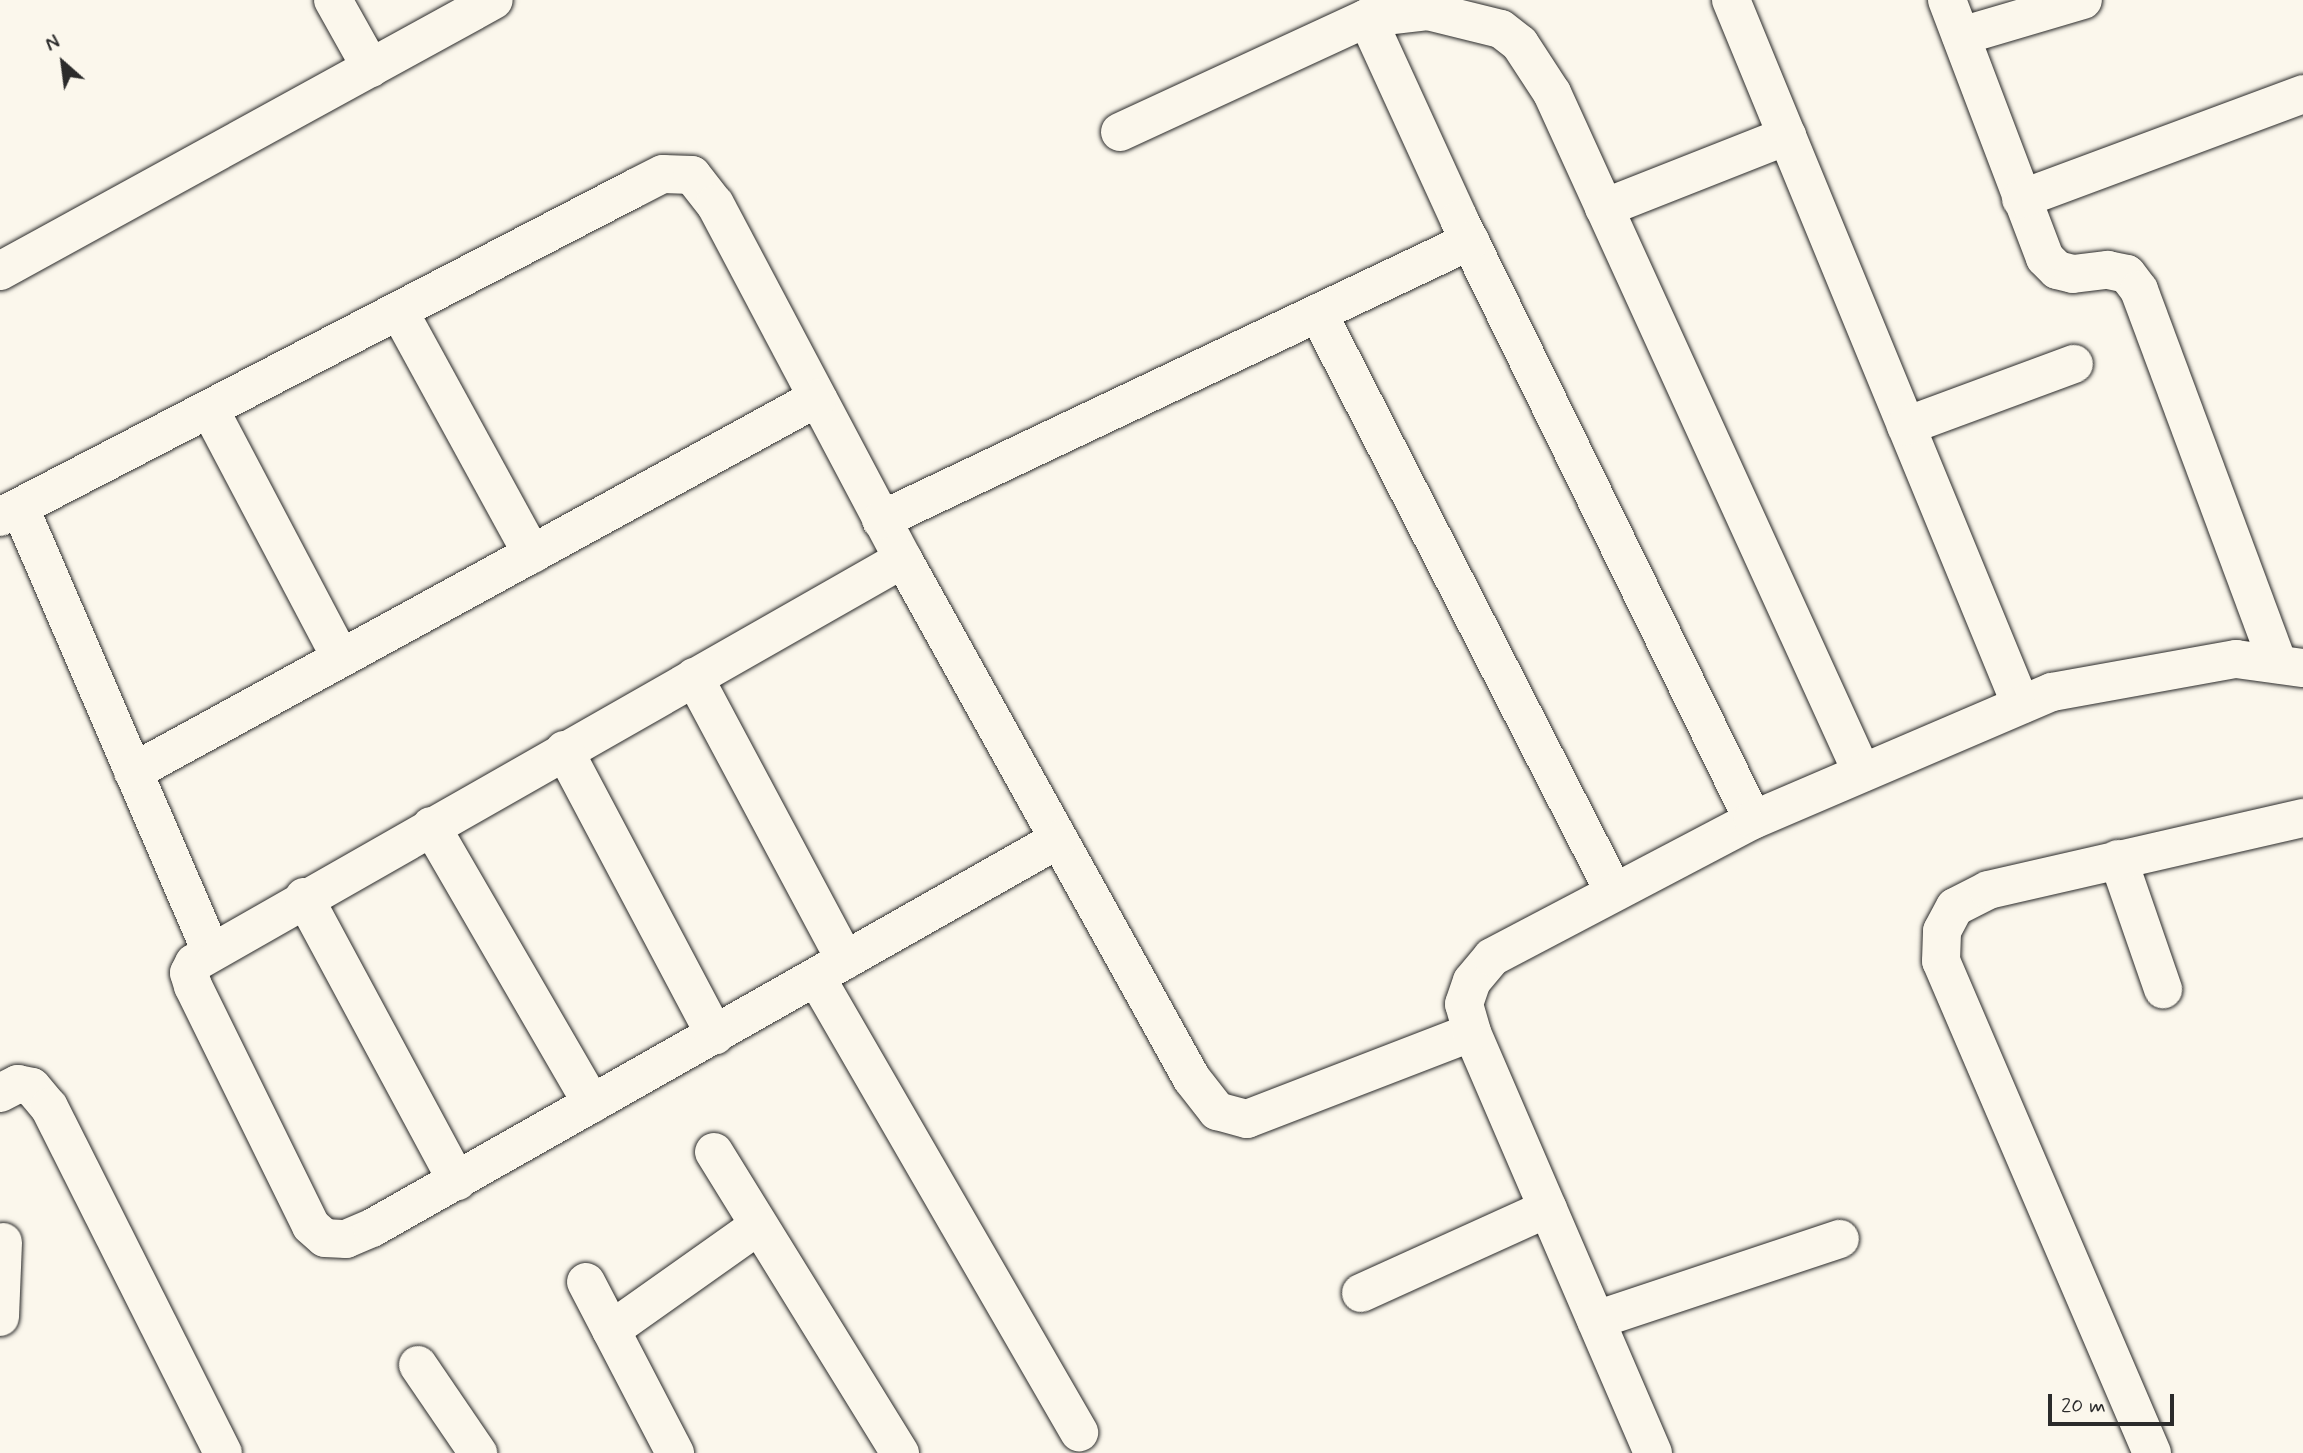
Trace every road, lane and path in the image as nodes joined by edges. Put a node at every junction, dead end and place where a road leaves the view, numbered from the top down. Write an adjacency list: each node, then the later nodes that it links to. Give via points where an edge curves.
1 (333, 0): 8 (street)
2 (494, 0): 8 (street)
3 (1731, 0): 11 (street)
4 (1947, 0): 7 (street)
5 (2083, 0): 7 (street)
6 (1367, 18): 10 (street); 13 (street, via 1428,11 1501,29 1520,44 1552,93); 14 (street)
7 (1961, 36): 12 (street)
8 (370, 68): 15 (street)
9 (2303, 94): 12 (street)
10 (1120, 132)
11 (1787, 136): 13 (street); 21 (street)
12 (2021, 199): 27 (street, via 2045,258 2057,270 2127,274 2139,290)
13 (1604, 208): 32 (street)
14 (1470, 241): 17 (street); 34 (street)
15 (0, 271)
16 (400, 313): 19 (street, via 654,179 692,175 715,204); 20 (street); 24 (street)
17 (1318, 313): 23 (street); 38 (street)
18 (2074, 364): 21 (street)
19 (817, 398): 23 (street); 24 (street)
20 (210, 410): 22 (street); 26 (street)
21 (1906, 426): 29 (street)
22 (10, 512): 31 (street)
23 (881, 520): 25 (street)
24 (532, 554): 26 (street)
25 (903, 559): 28 (street); 36 (street)
26 (341, 658): 31 (street)
27 (2291, 666): 29 (street, via 2236,659 2052,692)
28 (694, 677): 30 (street); 41 (street)
29 (2021, 705): 32 (street)
30 (564, 750): 35 (street); 44 (street)
31 (133, 772): 40 (street)
32 (1862, 774): 34 (street)
33 (2303, 818): 37 (street)
34 (1753, 820): 38 (street)
35 (431, 825): 39 (street); 46 (street)
36 (1059, 839): 41 (street); 43 (street, via 1192,1079 1217,1111 1247,1119)
37 (2118, 859): 42 (street); 65 (street, via 1988,890 1955,907 1942,931 1941,961)
38 (1614, 892): 43 (street, via 1492,957 1472,981 1464,1004)
39 (304, 897): 40 (street); 48 (street)
40 (210, 950): 48 (street, via 189,973 192,986 311,1226 325,1238 346,1239)
41 (831, 969): 44 (street); 59 (street)
42 (2163, 989)
43 (1472, 1032): 49 (street)
44 (715, 1035): 46 (street)
45 (0, 1093): 60 (street, via 18,1084 32,1087 50,1107)
46 (592, 1104): 48 (street)
47 (714, 1152): 50 (street)
48 (457, 1181)
49 (1548, 1208): 54 (street); 56 (street)
50 (758, 1226): 57 (street); 63 (street)
51 (1840, 1239): 56 (street)
52 (3, 1242): 55 (street)
53 (586, 1282): 57 (street)
54 (1362, 1293)
55 (0, 1317)
56 (1596, 1320): 64 (street)
57 (611, 1331): 62 (street)
58 (418, 1365): 61 (street)
59 (1079, 1432)
60 (223, 1453)
61 (478, 1453)
62 (675, 1453)
63 (900, 1453)
64 (1653, 1453)
65 (2152, 1453)

